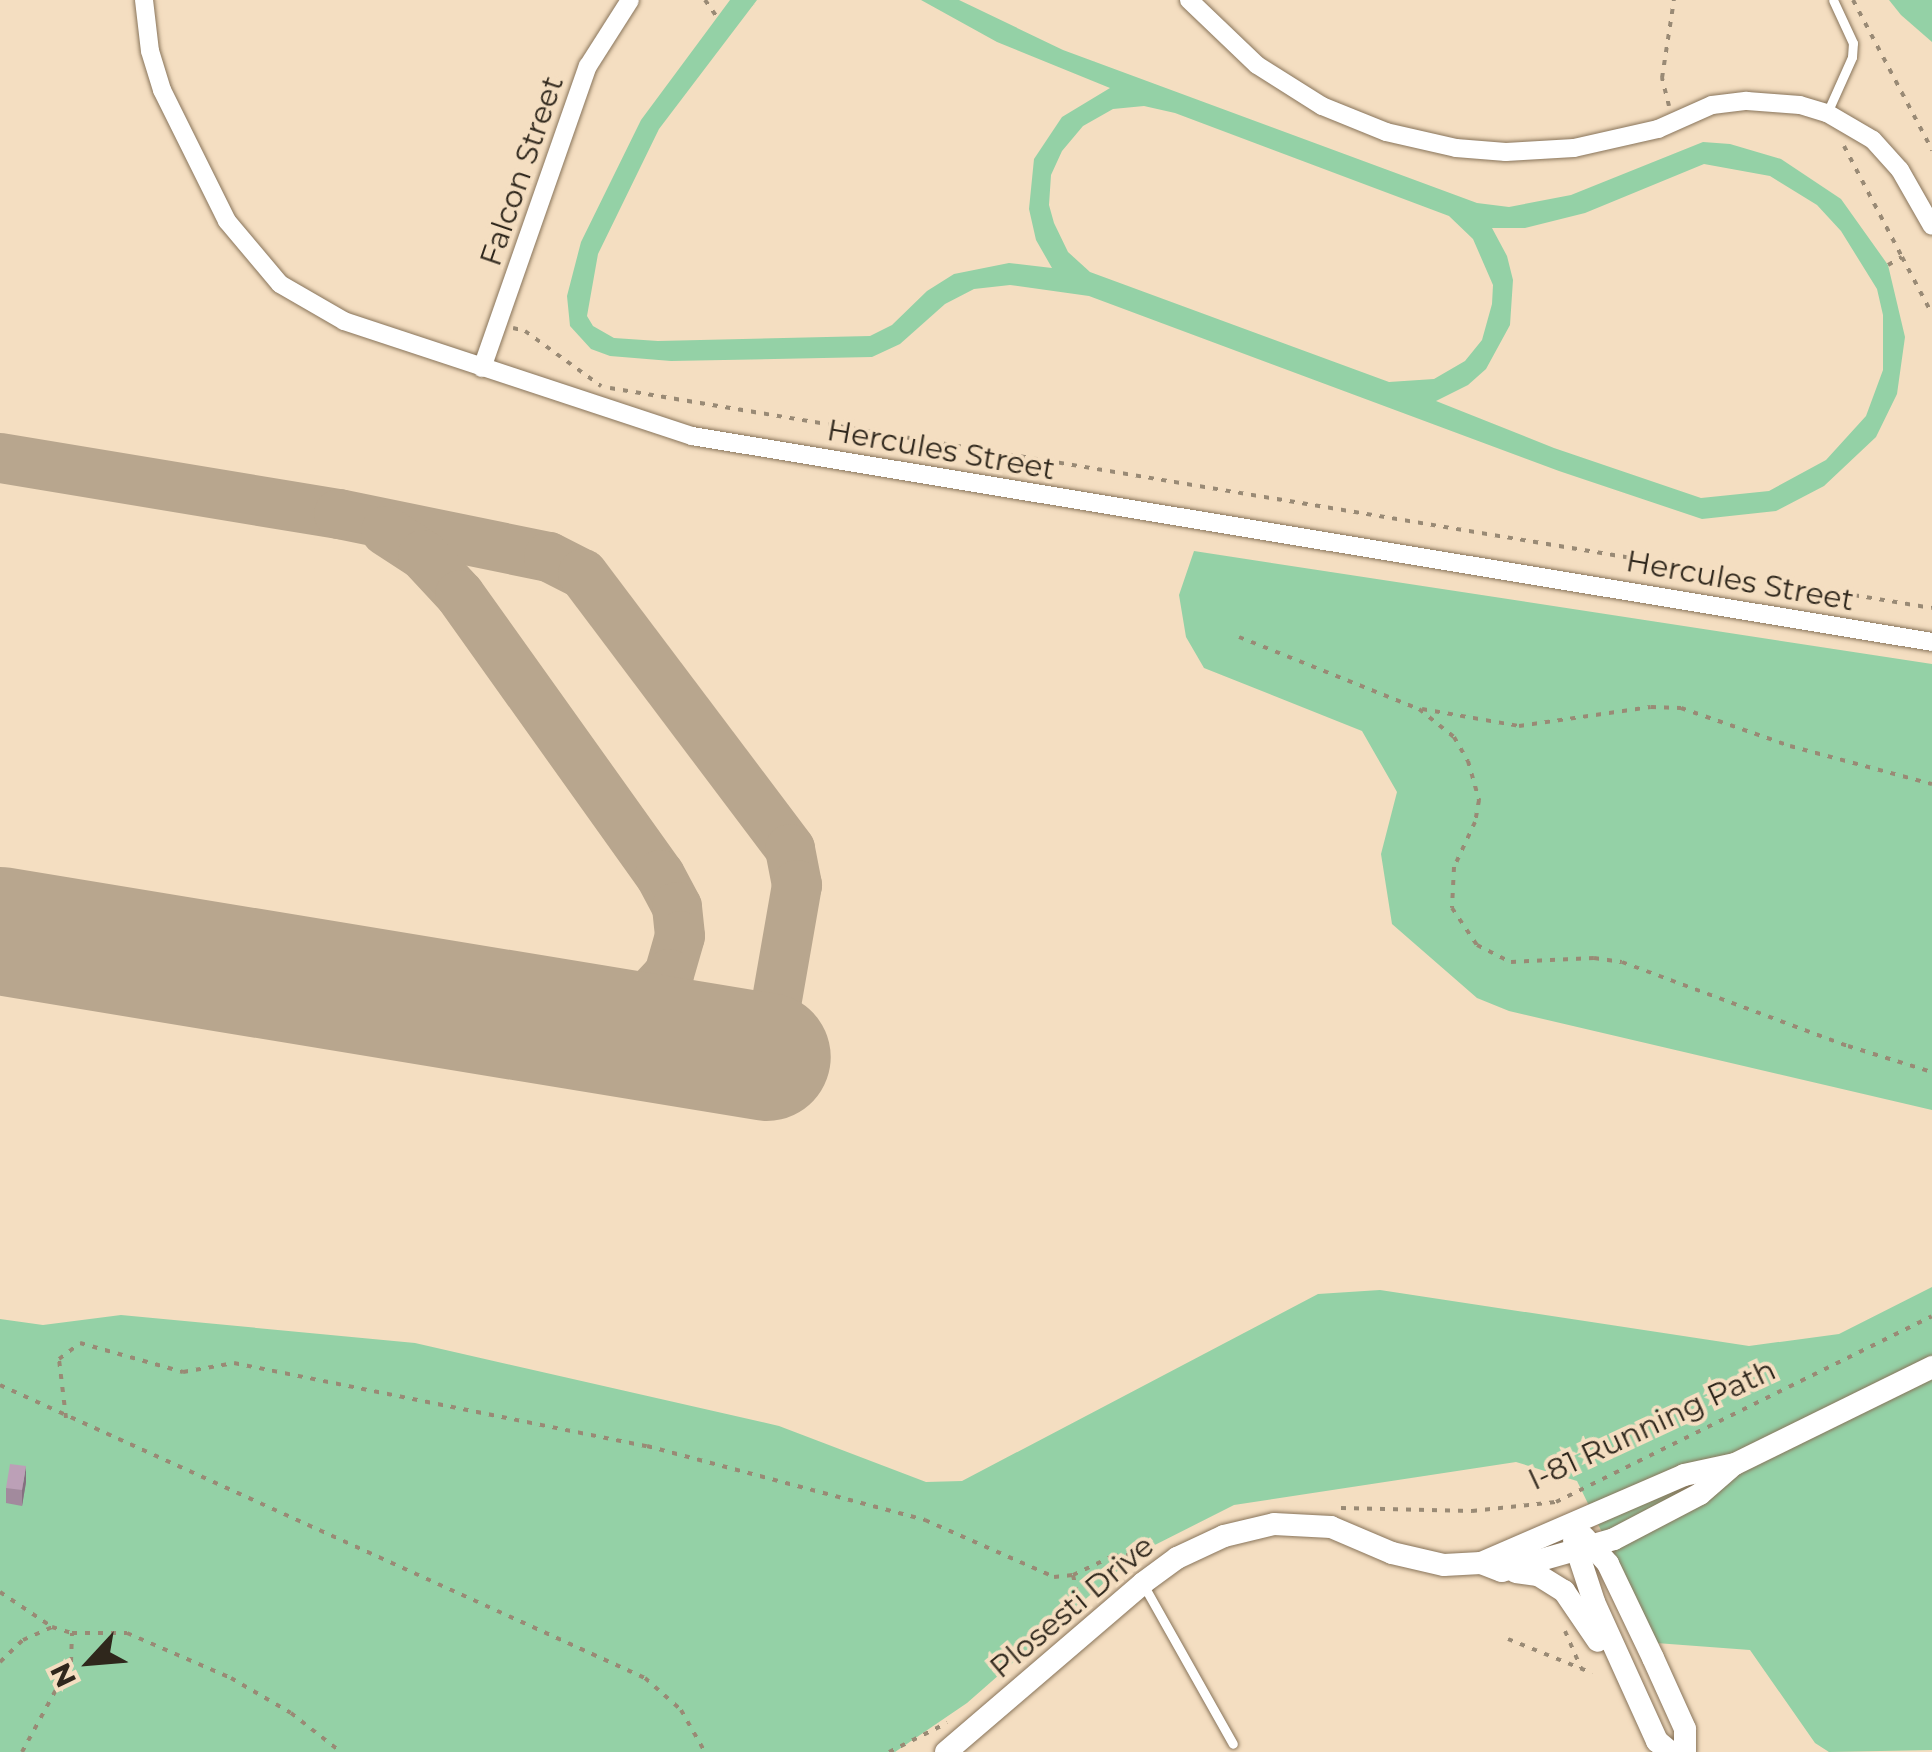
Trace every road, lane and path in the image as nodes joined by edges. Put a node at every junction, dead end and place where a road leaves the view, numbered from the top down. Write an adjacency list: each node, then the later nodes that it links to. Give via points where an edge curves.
1 (144, 0): 18 (street, Hercules Street, via 162,90 252,256 280,284 344,321)
2 (630, 0): 17 (street, Falcon Street, via 588,66)
3 (705, 0): 8 (path)
4 (1189, 0): 10 (street, via 1227,40 1290,88 1386,132 1456,148 1536,152 1601,144)
5 (1674, 0): 10 (path, via 1662,78)
6 (1833, 0): 9 (lane, via 1854,43)
7 (1853, 0): 12 (path)
8 (718, 17)
9 (1827, 114): 10 (street, via 1747,101 1712,105); 13 (street, via 1873,140)
10 (1674, 123)
11 (1844, 145): 14 (path)
12 (1932, 150)
13 (1932, 226)
14 (1902, 257): 15 (path); 16 (path)
15 (1888, 264)
16 (1932, 314)
17 (498, 323): 18 (street, Falcon Street); 19 (path, via 525,331 601,386)
18 (482, 368): 21 (street, Hercules Street, via 692,436)
19 (1932, 608)
20 (1238, 637): 22 (path)
21 (1932, 642)
22 (1419, 709): 23 (path, via 1519,726 1681,708); 24 (path, via 1454,738 1477,785 1474,822 1451,887 1456,920 1477,945 1511,962 1622,962)
23 (1932, 784)
24 (1932, 1072)
25 (1932, 1316): 30 (path, I-81 Running Path, via 1556,1502 1472,1512)
26 (1932, 1367): 29 (street, Plosesti Drive)
27 (0, 1386): 28 (path)
28 (66, 1418): 35 (path, via 58,1370 72,1346 183,1372 234,1364 717,1464 925,1520 1054,1577); 48 (path, via 645,1678 681,1710)
29 (1735, 1464): 31 (street, Plosesti Drive, via 1684,1476); 32 (street, Plosesti Drive, via 1700,1494)
30 (1328, 1508)
31 (1571, 1523): 32 (street); 33 (street, Plosesti Drive)
32 (1584, 1550): 33 (street, Plosesti Drive); 42 (street); 51 (street, via 1608,1564 1686,1729)
33 (1492, 1567): 34 (street, Plosesti Drive, via 1392,1553 1330,1527 1274,1524 1224,1536); 42 (street, via 1538,1574 1564,1591)
34 (1143, 1572): 35 (path, via 1154,1554 1113,1556); 44 (street, Plosesti Drive); 45 (lane)
35 (1074, 1574): 37 (path, via 1081,1616)
36 (0, 1592): 38 (path)
37 (1093, 1605)
38 (52, 1627): 39 (path); 41 (path, via 22,1640)
39 (72, 1633): 46 (path, via 70,1662); 47 (path, via 127,1633 231,1678)
40 (1508, 1638): 43 (path)
41 (0, 1662)
42 (1624, 1668): 50 (street, via 1657,1741)
43 (1592, 1673)
44 (953, 1742): 49 (path)
45 (1232, 1744)
46 (22, 1752)
47 (341, 1752)
48 (705, 1752)
49 (889, 1752)
50 (1670, 1752)
51 (1685, 1752)

